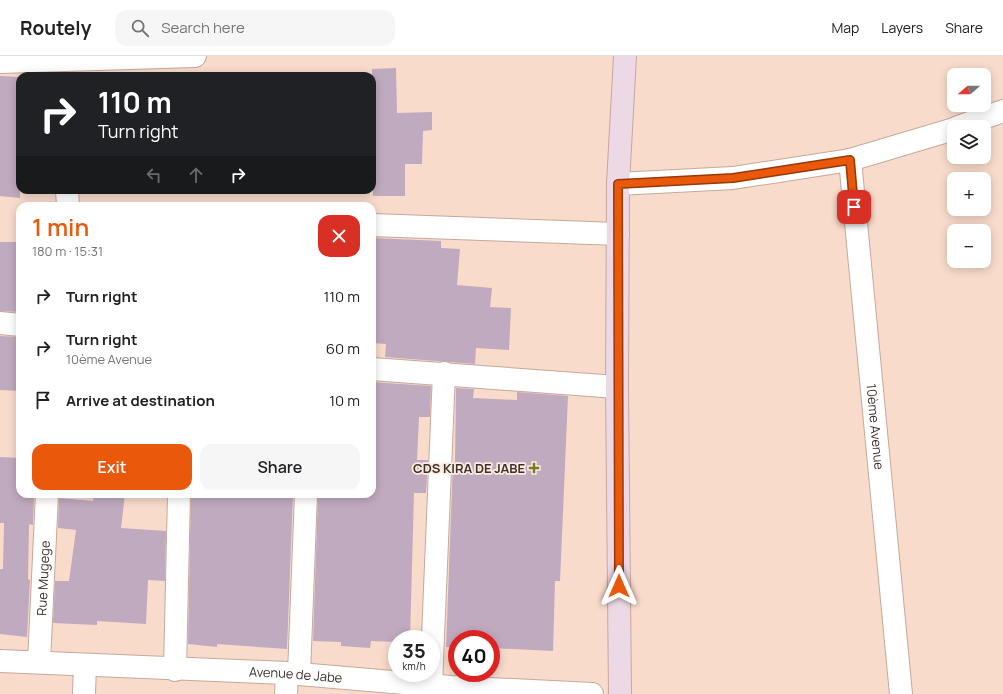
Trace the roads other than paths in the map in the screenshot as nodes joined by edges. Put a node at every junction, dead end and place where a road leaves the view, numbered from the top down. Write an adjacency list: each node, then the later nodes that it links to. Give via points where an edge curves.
1 (195, 56): 4 (street)
2 (625, 56): 9 (street)
3 (0, 62): 4 (street)
4 (61, 68)
5 (1003, 111): 6 (street)
6 (978, 120)
7 (947, 131): 8 (street)
8 (850, 160): 9 (street, via 733,178); 29 (street, 10ème Avenue)
9 (618, 184): 11 (street)
10 (376, 225): 11 (street)
11 (618, 234): 16 (street)
12 (0, 323): 13 (street)
13 (16, 324)
14 (376, 369): 15 (street)
15 (444, 373): 16 (street); 25 (street)
16 (617, 387): 28 (street)
17 (47, 498): 21 (street, Rue Mugege)
18 (180, 498): 23 (street)
19 (306, 498): 24 (street)
20 (0, 661): 21 (street, Avenue de Jabe)
21 (39, 662): 22 (street, Avenue de Jabe)
22 (86, 665): 23 (street, Avenue de Jabe); 26 (street)
23 (175, 670): 24 (street, Avenue de Jabe)
24 (290, 680): 25 (street, Avenue de Jabe)
25 (444, 689): 27 (street, Avenue de Jabe)
26 (84, 694)
27 (592, 694)
28 (620, 694)
29 (901, 694)

